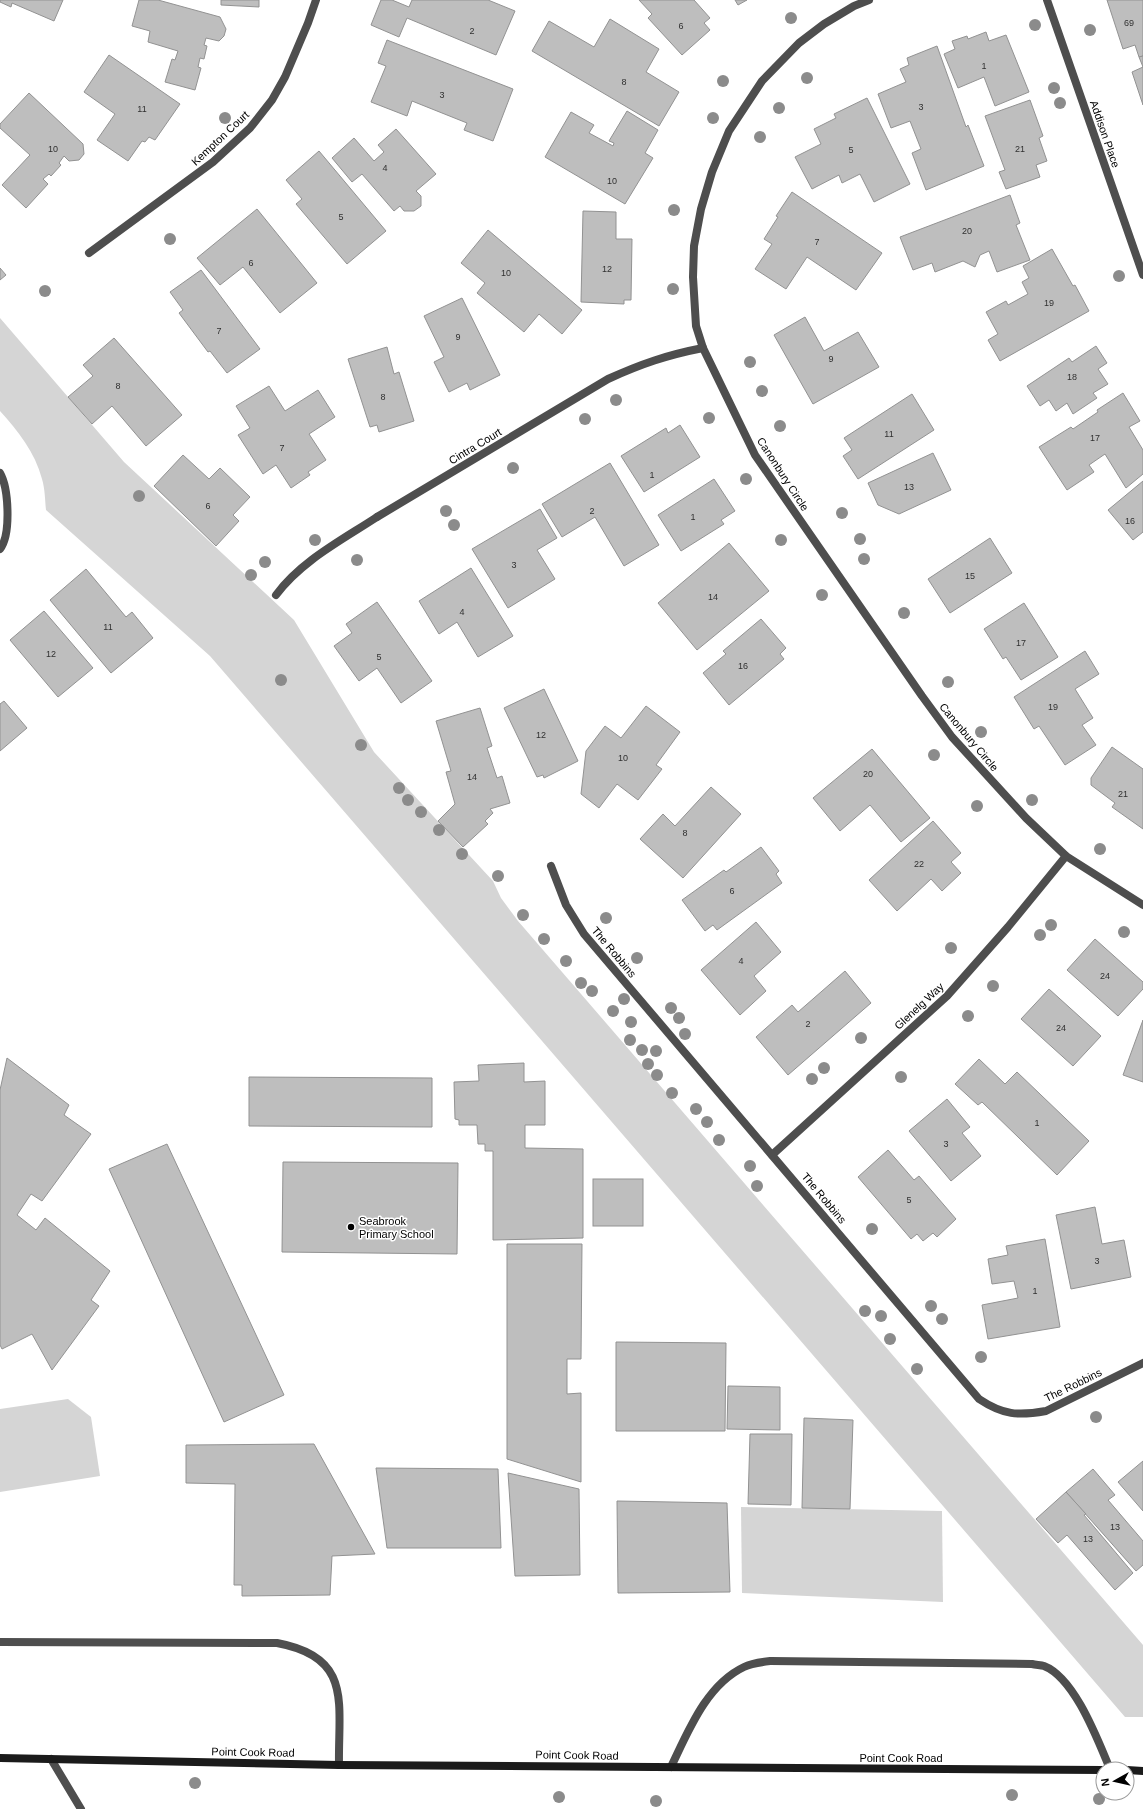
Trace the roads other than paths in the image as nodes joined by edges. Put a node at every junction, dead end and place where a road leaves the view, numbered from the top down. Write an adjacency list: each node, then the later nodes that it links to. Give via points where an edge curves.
1 (316, 0): 4 (street, Kempton Court, via 285,77 272,100 250,128 213,162)
2 (869, 0): 6 (street, Canonbury Circle, via 824,24 800,43 762,81 729,131 712,172 694,246 694,309)
3 (1047, 0): 5 (street, Addison Place)
4 (89, 253)
5 (1143, 275)
6 (703, 348): 9 (street, Cintra Court, via 640,364 608,379 377,517 304,566); 10 (street, Canonbury Circle, via 755,455 922,696 978,766 1026,818)
7 (0, 473): 8 (street, via 4,480 8,508 4,544)
8 (0, 549)
9 (276, 595)
10 (1066, 856): 12 (street, Canonbury Circle); 13 (street, Glenelg Way, via 947,996)
11 (551, 866): 13 (street, The Robbins, via 566,905 584,934)
12 (1143, 905)
13 (772, 1155): 14 (street, The Robbins, via 974,1394 992,1407 1018,1414 1046,1411)
14 (1143, 1363)
15 (0, 1642): 19 (street, via 271,1643 293,1646 318,1658 327,1667 337,1686)
16 (0, 1758): 17 (main road, Point Cook Road)
17 (51, 1759): 19 (main road, Point Cook Road); 22 (street)
18 (1107, 1761): 20 (street, via 1090,1720 1067,1685 1045,1666 771,1661 744,1667 718,1686 696,1716)
19 (339, 1765): 20 (main road, Point Cook Road)
20 (671, 1767): 21 (main road, Point Cook Road)
21 (1095, 1770)
22 (81, 1809)

